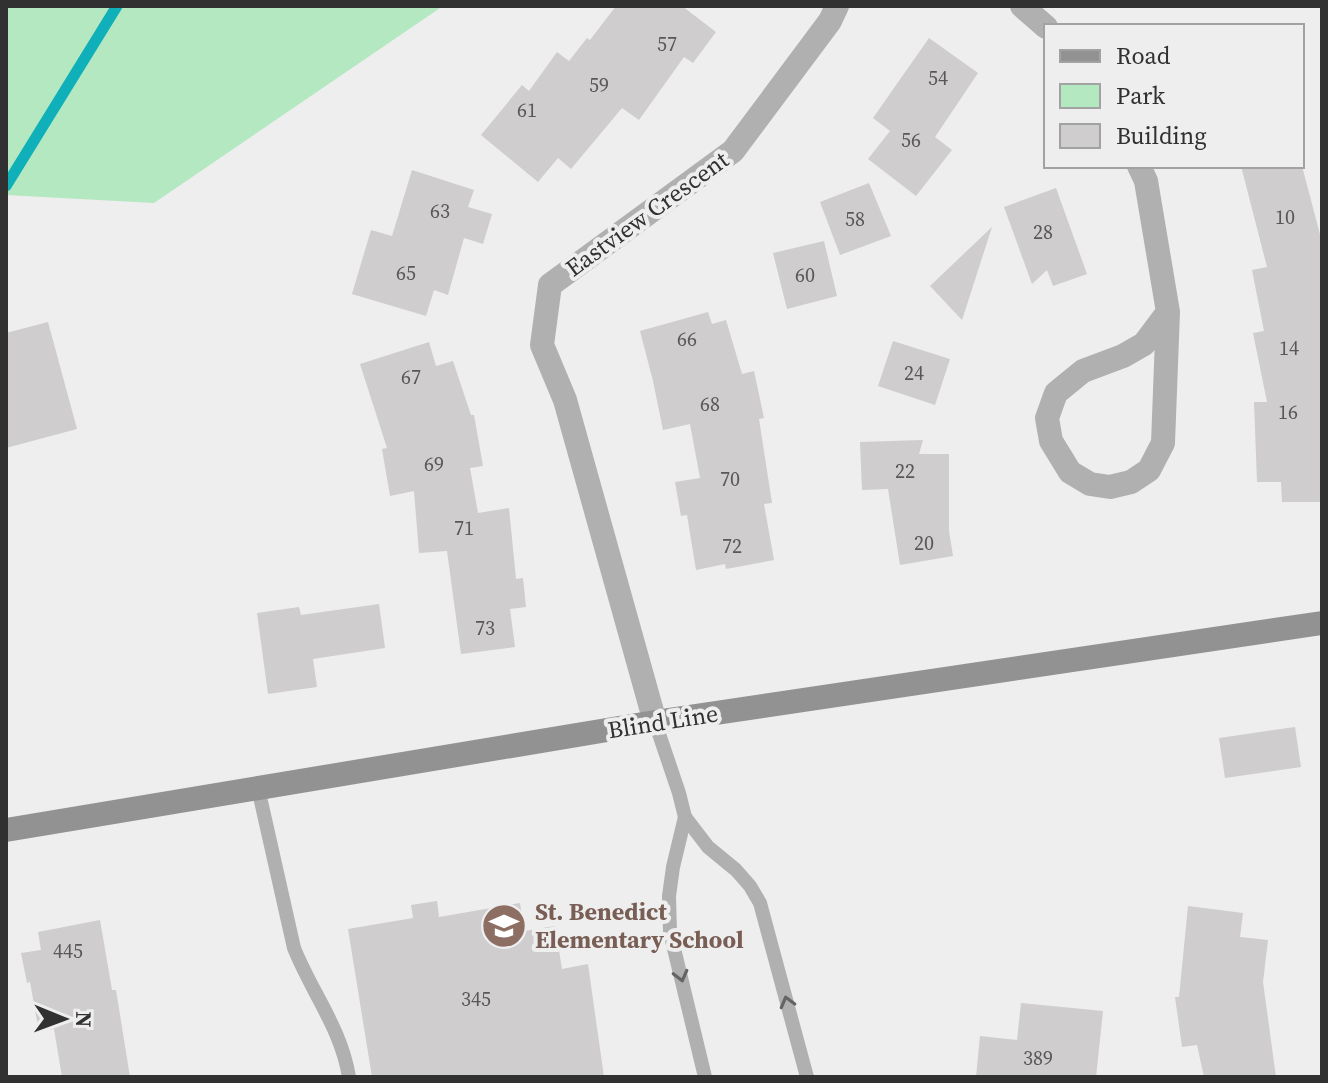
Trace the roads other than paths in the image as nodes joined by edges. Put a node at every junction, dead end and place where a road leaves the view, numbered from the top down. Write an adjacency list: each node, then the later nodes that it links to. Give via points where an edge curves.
1 (837, 6): 7 (street, Eastview Crescent, via 733,151 550,285 542,345 565,400)
2 (1022, 6): 3 (street)
3 (1044, 25)
4 (1140, 168): 5 (street)
5 (1168, 312): 5 (street, via 1163,443 1149,470 1131,482 1090,484 1070,472 1051,441 1047,418 1056,393 1083,371 1144,344)
6 (1322, 623): 7 (street, Blind Line)
7 (655, 722): 8 (street, Blind Line); 9 (lane)
8 (258, 788): 10 (street, Blind Line); 11 (lane, via 294,948 334,1027)
9 (685, 817): 12 (lane, one-way to 12, via 669,896 670,932); 13 (lane, one-way to 9, via 760,903)
10 (6, 830)
11 (349, 1077)
12 (705, 1077)
13 (807, 1077)

